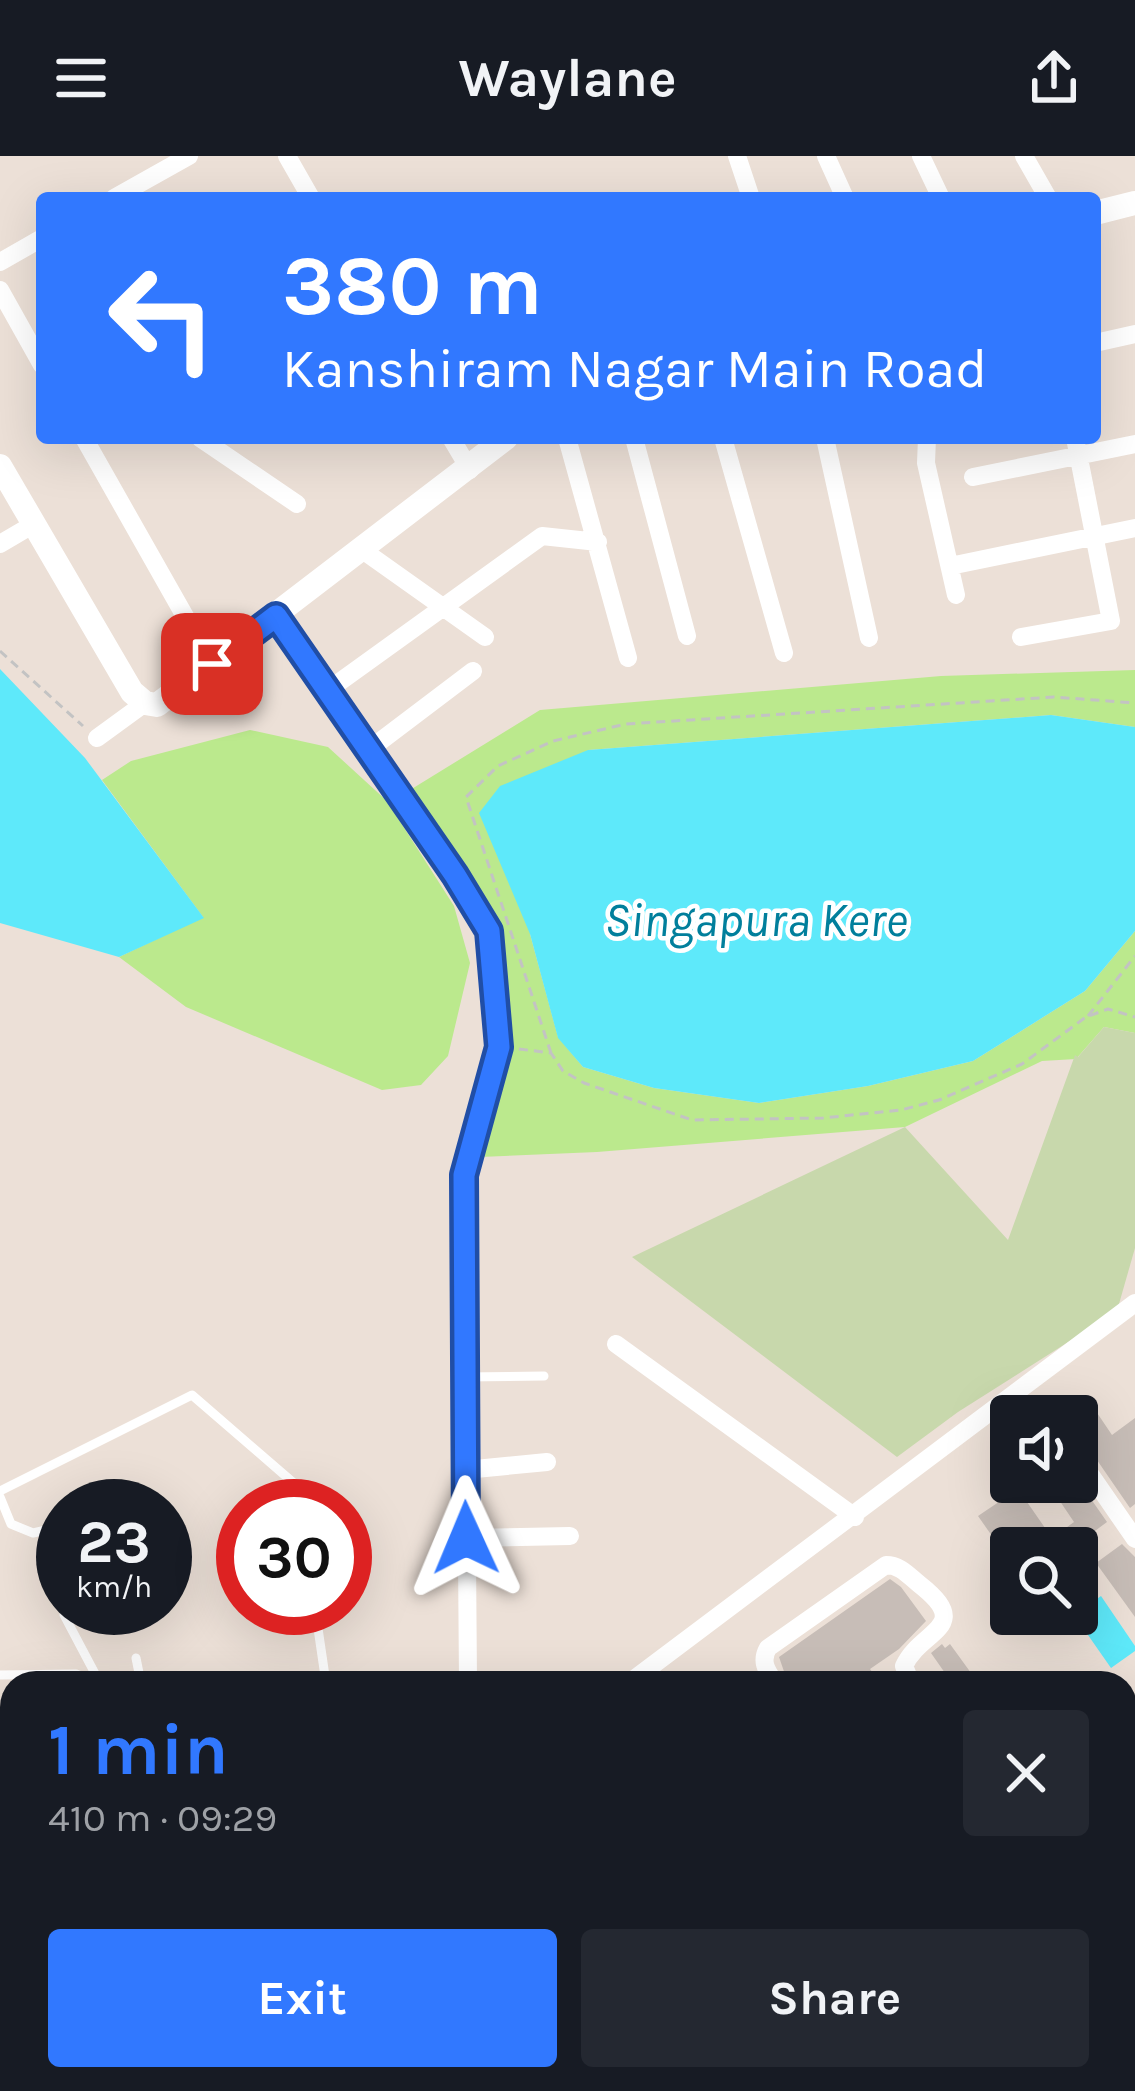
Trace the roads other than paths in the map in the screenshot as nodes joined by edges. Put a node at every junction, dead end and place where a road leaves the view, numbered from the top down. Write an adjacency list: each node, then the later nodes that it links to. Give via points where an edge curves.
1 (190, 156): 7 (street)
2 (287, 156): 8 (street)
3 (736, 156): 9 (street)
4 (826, 156): 10 (street)
5 (921, 156): 11 (street)
6 (1024, 156): 12 (street)
7 (125, 192)
8 (308, 192)
9 (749, 192)
10 (842, 192)
11 (938, 192)
12 (1045, 192)
13 (1135, 202): 14 (street)
14 (1101, 211)
15 (36, 241): 16 (street)
16 (0, 262)
17 (0, 290): 19 (street)
18 (1135, 334): 20 (street)
19 (36, 335)
20 (1101, 342)
21 (87, 444): 54 (street)
22 (215, 444): 35 (street)
23 (455, 444): 33 (street)
24 (499, 444): 33 (street)
25 (569, 444): 39 (street)
26 (636, 444): 48 (street)
27 (725, 444): 52 (street)
28 (826, 444): 50 (street)
29 (927, 444): 42 (street)
30 (1135, 444): 31 (street)
31 (1077, 447): 34 (street); 38 (street)
32 (0, 466): 36 (street)
33 (470, 470): 41 (street)
34 (973, 477)
35 (296, 504)
36 (34, 524): 40 (street); 57 (street, via 131,692)
37 (1135, 528): 38 (street)
38 (1095, 536): 42 (street); 47 (street)
39 (598, 542): 44 (street, via 542,536); 53 (street)
40 (0, 544)
41 (361, 549): 44 (street); 46 (street)
42 (950, 566): 43 (street)
43 (956, 595)
44 (445, 609): 49 (street); 56 (street)
45 (1135, 615): 47 (street)
46 (276, 616): 54 (street); 56 (street)
47 (1112, 621): 51 (street)
48 (687, 636)
49 (485, 637)
50 (869, 638)
51 (1022, 638)
52 (784, 652)
53 (628, 658)
54 (212, 664): 57 (street, via 157,705)
55 (472, 671): 59 (street)
56 (327, 691): 59 (street)
57 (145, 703): 58 (street)
58 (97, 738)
59 (370, 749): 63 (street, via 489,931 499,1047 464,1175)
60 (1135, 1303): 69 (street)
61 (616, 1345): 69 (street)
62 (544, 1376): 63 (lane)
63 (463, 1377): 65 (street)
64 (547, 1462): 65 (street)
65 (465, 1470): 72 (street)
66 (289, 1479): 68 (lane, via 192,1395)
67 (1098, 1485): 73 (street)
68 (0, 1494): 70 (lane, via 11,1524)
69 (855, 1516): 81 (street)
70 (36, 1532)
71 (570, 1536): 72 (street)
72 (466, 1538): 80 (street)
73 (1135, 1539)
74 (74, 1635): 77 (lane)
75 (319, 1635): 79 (lane)
76 (136, 1658): 78 (lane)
77 (93, 1671)
78 (139, 1671)
79 (324, 1671)
80 (468, 1671)
81 (645, 1671)
82 (768, 1671): 83 (street, via 768,1648 886,1564 943,1609 937,1633 909,1655)
83 (906, 1671)

